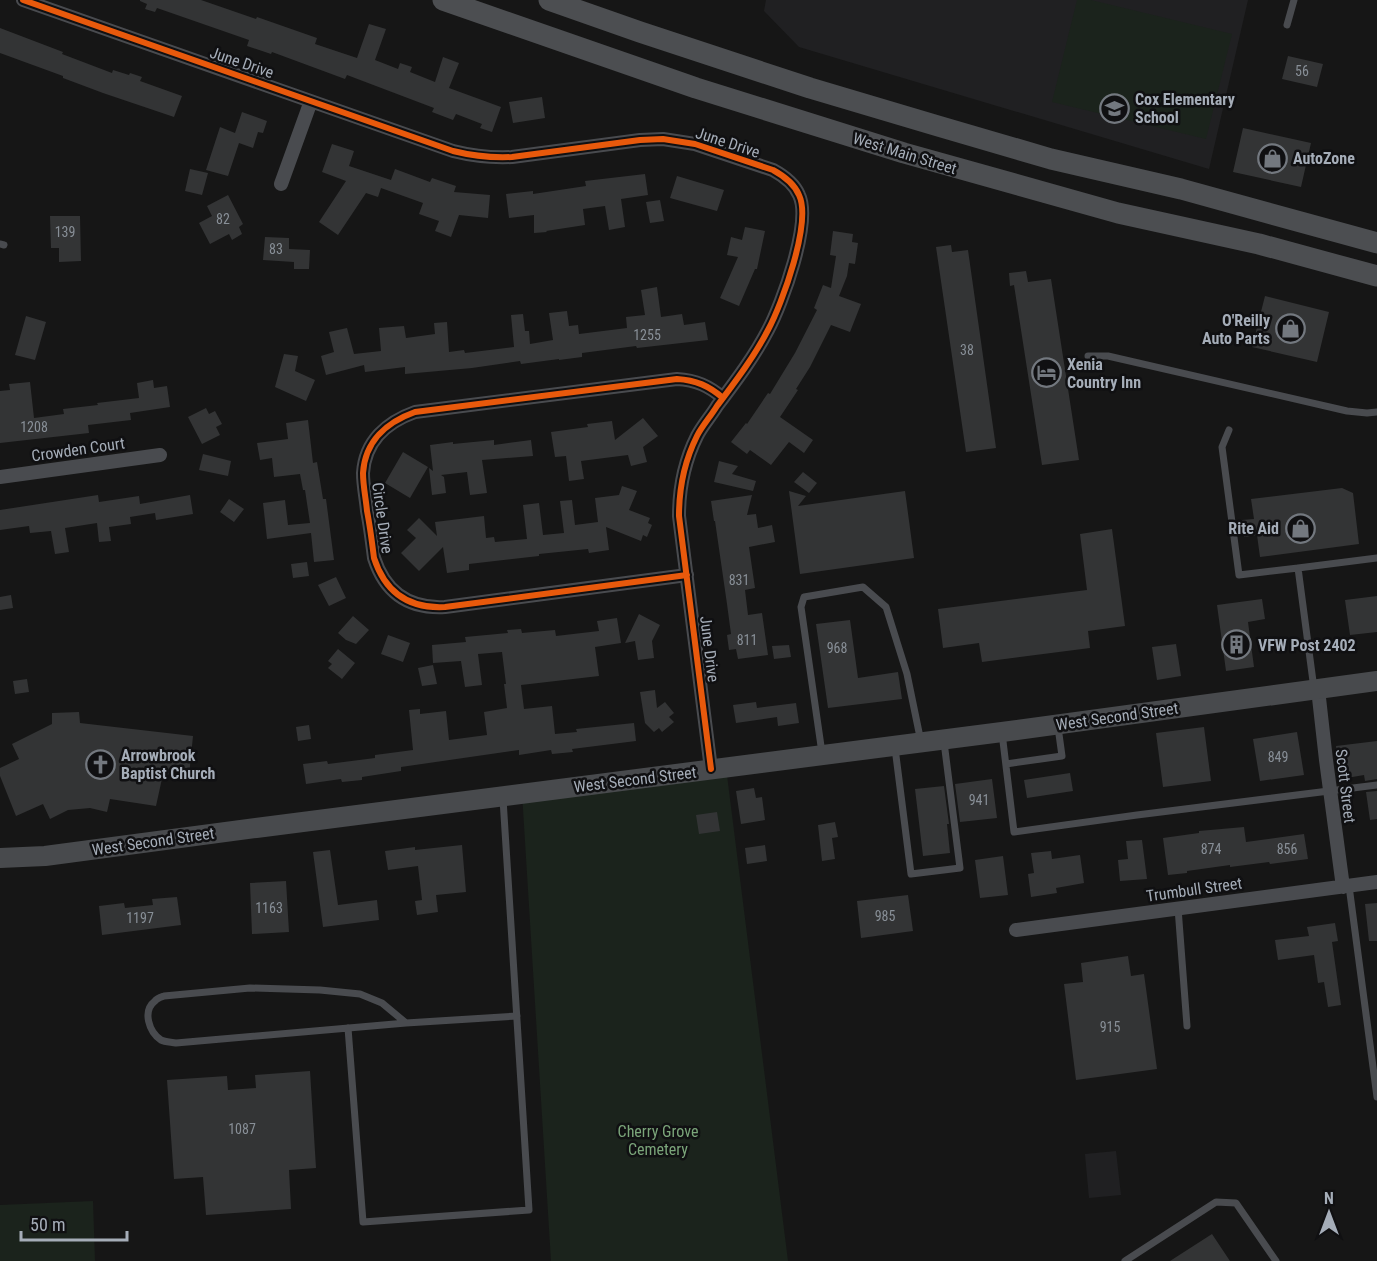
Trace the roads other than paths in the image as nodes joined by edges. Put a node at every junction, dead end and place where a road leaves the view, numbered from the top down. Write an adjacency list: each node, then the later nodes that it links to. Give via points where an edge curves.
1 (23, 0): 6 (street, June Drive)
2 (443, 0): 9 (main road, West Main Street, via 696,88 904,153 1118,213 1259,244)
3 (549, 0): 8 (main road, via 938,126)
4 (1294, 0): 5 (lane)
5 (1287, 26)
6 (311, 101): 7 (street); 11 (street, June Drive, via 476,156 512,157 663,139 695,144 783,175 799,195 799,240 769,329)
7 (281, 184)
8 (1377, 243)
9 (1377, 276)
10 (1088, 356): 12 (lane, via 1108,356 1347,411)
11 (723, 398): 18 (street, June Drive, via 698,434 682,477 679,516); 18 (street, Circle Drive, via 703,384 677,380 415,412 382,431 364,465 377,568 395,592 412,603 444,607)
12 (1377, 412)
13 (1228, 430): 17 (lane, via 1222,447 1239,575)
14 (160, 455): 15 (street, Crowden Court)
15 (0, 477)
16 (1377, 558): 17 (lane)
17 (1298, 568): 20 (lane)
18 (687, 575): 28 (street, June Drive)
19 (1377, 681): 20 (main road, West Second Street)
20 (1316, 689): 21 (main road, West Second Street); 30 (street, Scott Street)
21 (1058, 724): 22 (main road, West Second Street); 27 (lane, via 1062,756)
22 (1002, 732): 23 (main road, West Second Street); 27 (lane)
23 (944, 739): 24 (main road, West Second Street); 25 (lane, via 960,868 911,874)
24 (921, 742): 25 (main road, West Second Street); 26 (lane, via 907,674 886,607 864,587 804,597 801,607)
25 (895, 746): 26 (main road, West Second Street)
26 (823, 755): 28 (main road, West Second Street)
27 (1006, 764): 30 (lane, via 1014,832)
28 (711, 769): 31 (main road, West Second Street)
29 (1377, 785): 30 (lane)
30 (1330, 791): 34 (street, Scott Street)
31 (503, 796): 32 (main road, West Second Street, via 45,856); 37 (lane)
32 (0, 858)
33 (1377, 882): 34 (street, Trumbull Street)
34 (1346, 886): 35 (street, Trumbull Street); 41 (lane)
35 (1178, 908): 36 (street, Trumbull Street); 39 (lane)
36 (1016, 930)
37 (516, 1016): 38 (lane); 40 (lane, via 529,1210 517,1211 363,1222)
38 (406, 1023): 40 (lane); 40 (lane, via 382,1004 360,994 320,990 250,988 164,996 153,1002 148,1012 154,1033 163,1041 176,1043)
39 (1187, 1026)
40 (348, 1028)
41 (1377, 1097)
42 (1125, 1261): 43 (lane, via 1216,1202 1236,1203)
43 (1276, 1261)

